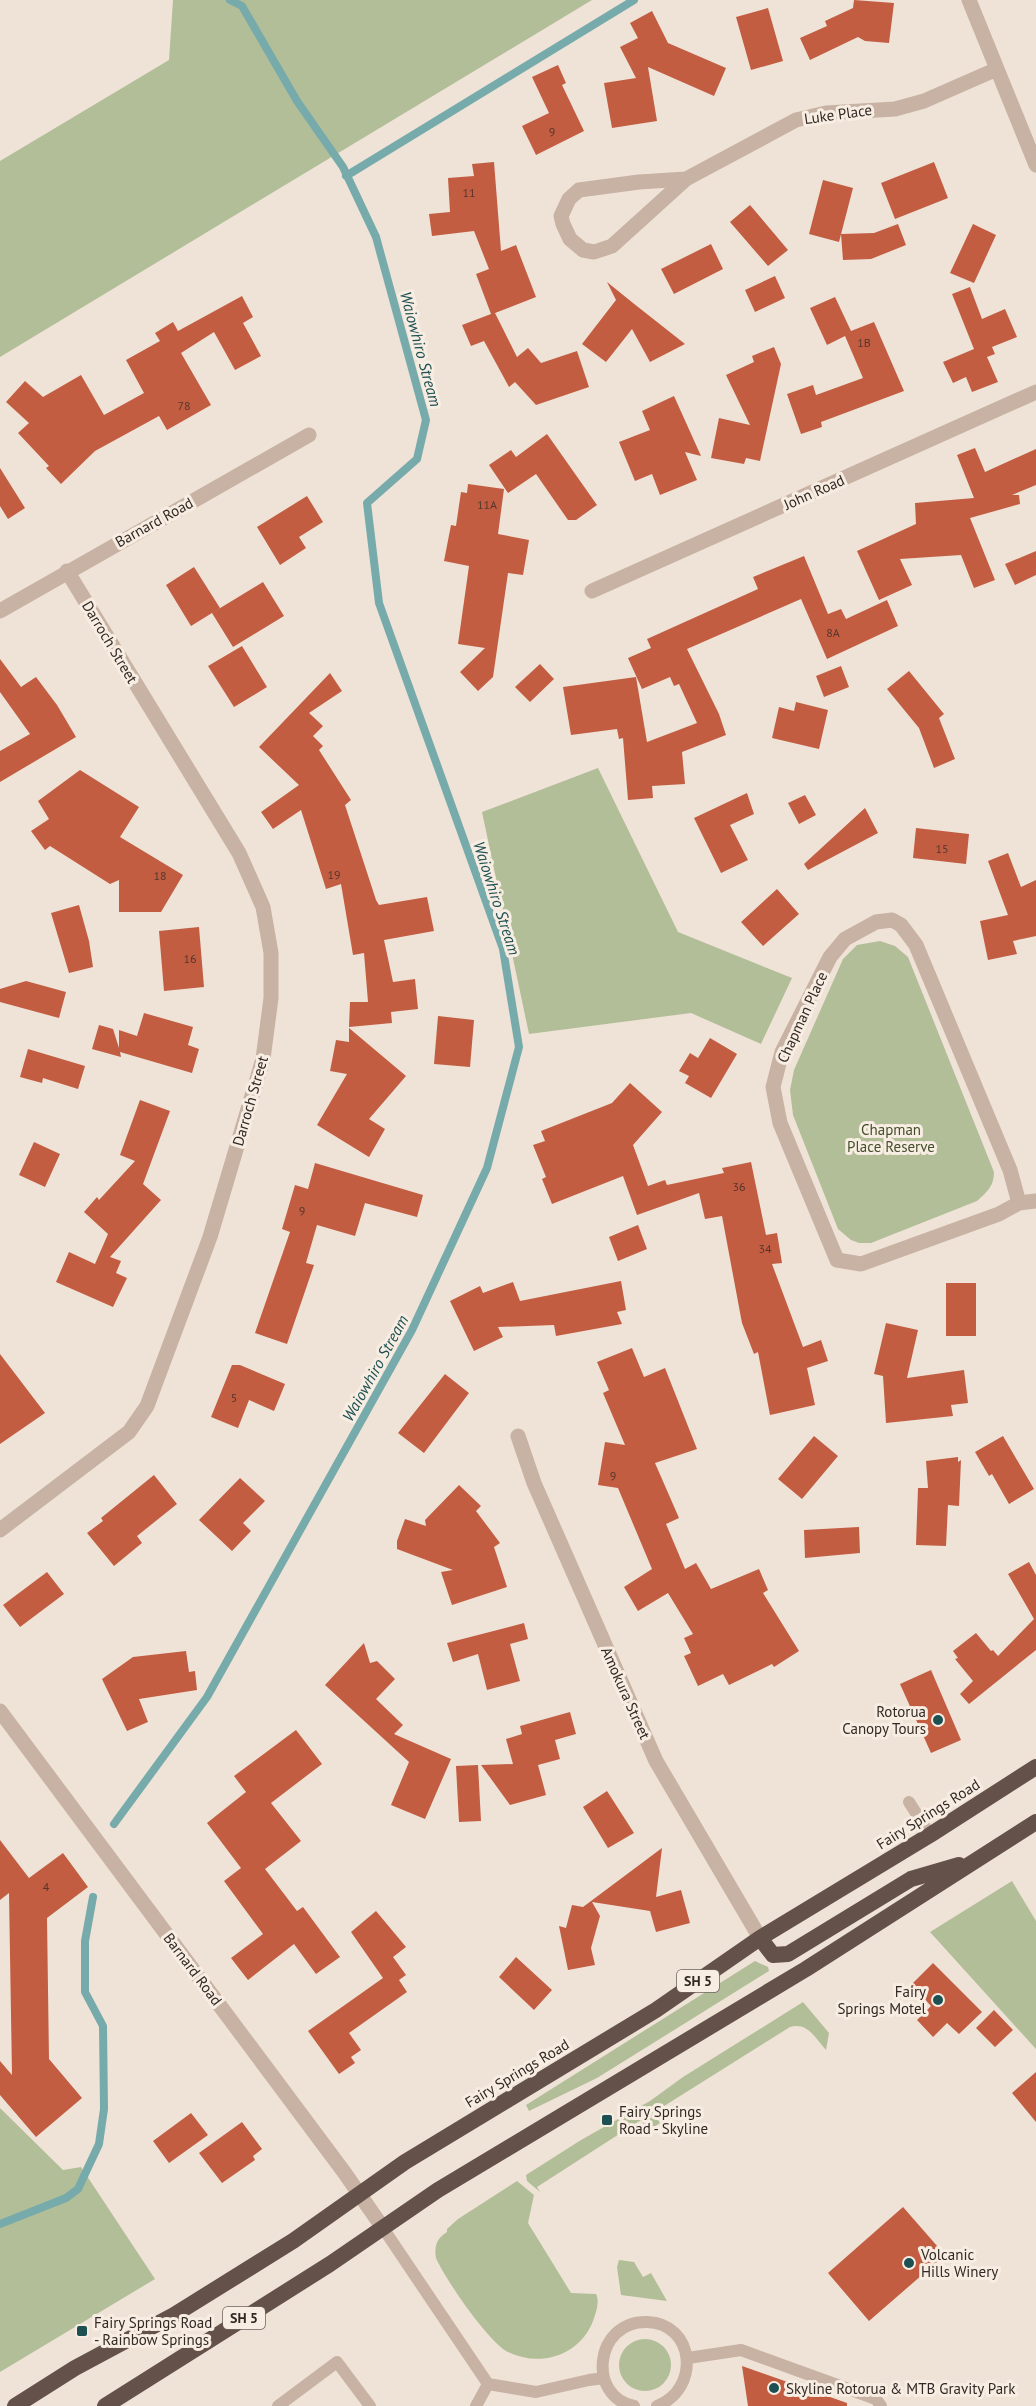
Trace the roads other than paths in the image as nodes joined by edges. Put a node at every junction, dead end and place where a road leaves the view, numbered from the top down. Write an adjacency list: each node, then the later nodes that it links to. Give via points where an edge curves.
1 (969, 0): 2 (street)
2 (997, 69): 3 (street); 4 (street, Luke Place, via 924,101 796,120)
3 (1036, 165)
4 (686, 178): 4 (street, Luke Place, via 612,246 594,252 583,250 570,239 563,224 561,216 569,199 579,190)
5 (1036, 392): 8 (street, John Road)
6 (309, 435): 7 (street, Barnard Road)
7 (67, 571): 9 (street, Barnard Road); 13 (street, Darroch Street, via 239,853 262,907 271,953 271,998 264,1059 210,1237 147,1406 129,1432)
8 (592, 591)
9 (0, 611)
10 (1036, 1201): 11 (street, Chapman Place)
11 (1019, 1203): 11 (street, Chapman Place, via 999,1214 861,1264 837,1260 780,1123 772,1087 782,1052 830,957 845,939 876,922 892,920 902,925 916,945 1010,1170)
12 (518, 1436): 20 (street, Amokura Street, via 534,1483 656,1761)
13 (0, 1530)
14 (0, 1711): 21 (street, Barnard Road)
15 (1036, 1767): 18 (highway, Fairy Springs Road / SH 5)
16 (909, 1802): 18 (lane)
17 (1036, 1822): 19 (highway, SH 5)
18 (930, 1835): 20 (highway, Fairy Springs Road / SH 5)
19 (977, 1860): 20 (highway, via 911,1879 788,1954 773,1955); 22 (highway, SH 5, via 806,1969 438,2190)
20 (760, 1938): 21 (highway, Fairy Springs Road / SH 5, via 656,2010)
21 (359, 2193): 22 (street, Barnard Road); 26 (highway, Fairy Springs Road / SH 5, via 293,2241 174,2315 75,2368)
22 (383, 2228): 25 (lane); 27 (highway, SH 5)
23 (688, 2358): 24 (lane, via 675,2335 663,2326 633,2324 619,2330 609,2341 603,2354); 32 (lane, via 682,2387 672,2399); 33 (lane, via 741,2350 876,2399)
24 (604, 2378): 25 (lane, via 536,2392); 31 (lane, via 615,2396)
25 (488, 2384): 30 (lane)
26 (15, 2406)
27 (105, 2406)
28 (278, 2406): 29 (lane, via 337,2361)
29 (370, 2406)
30 (476, 2406)
31 (634, 2406)
32 (657, 2406)
33 (881, 2406)

